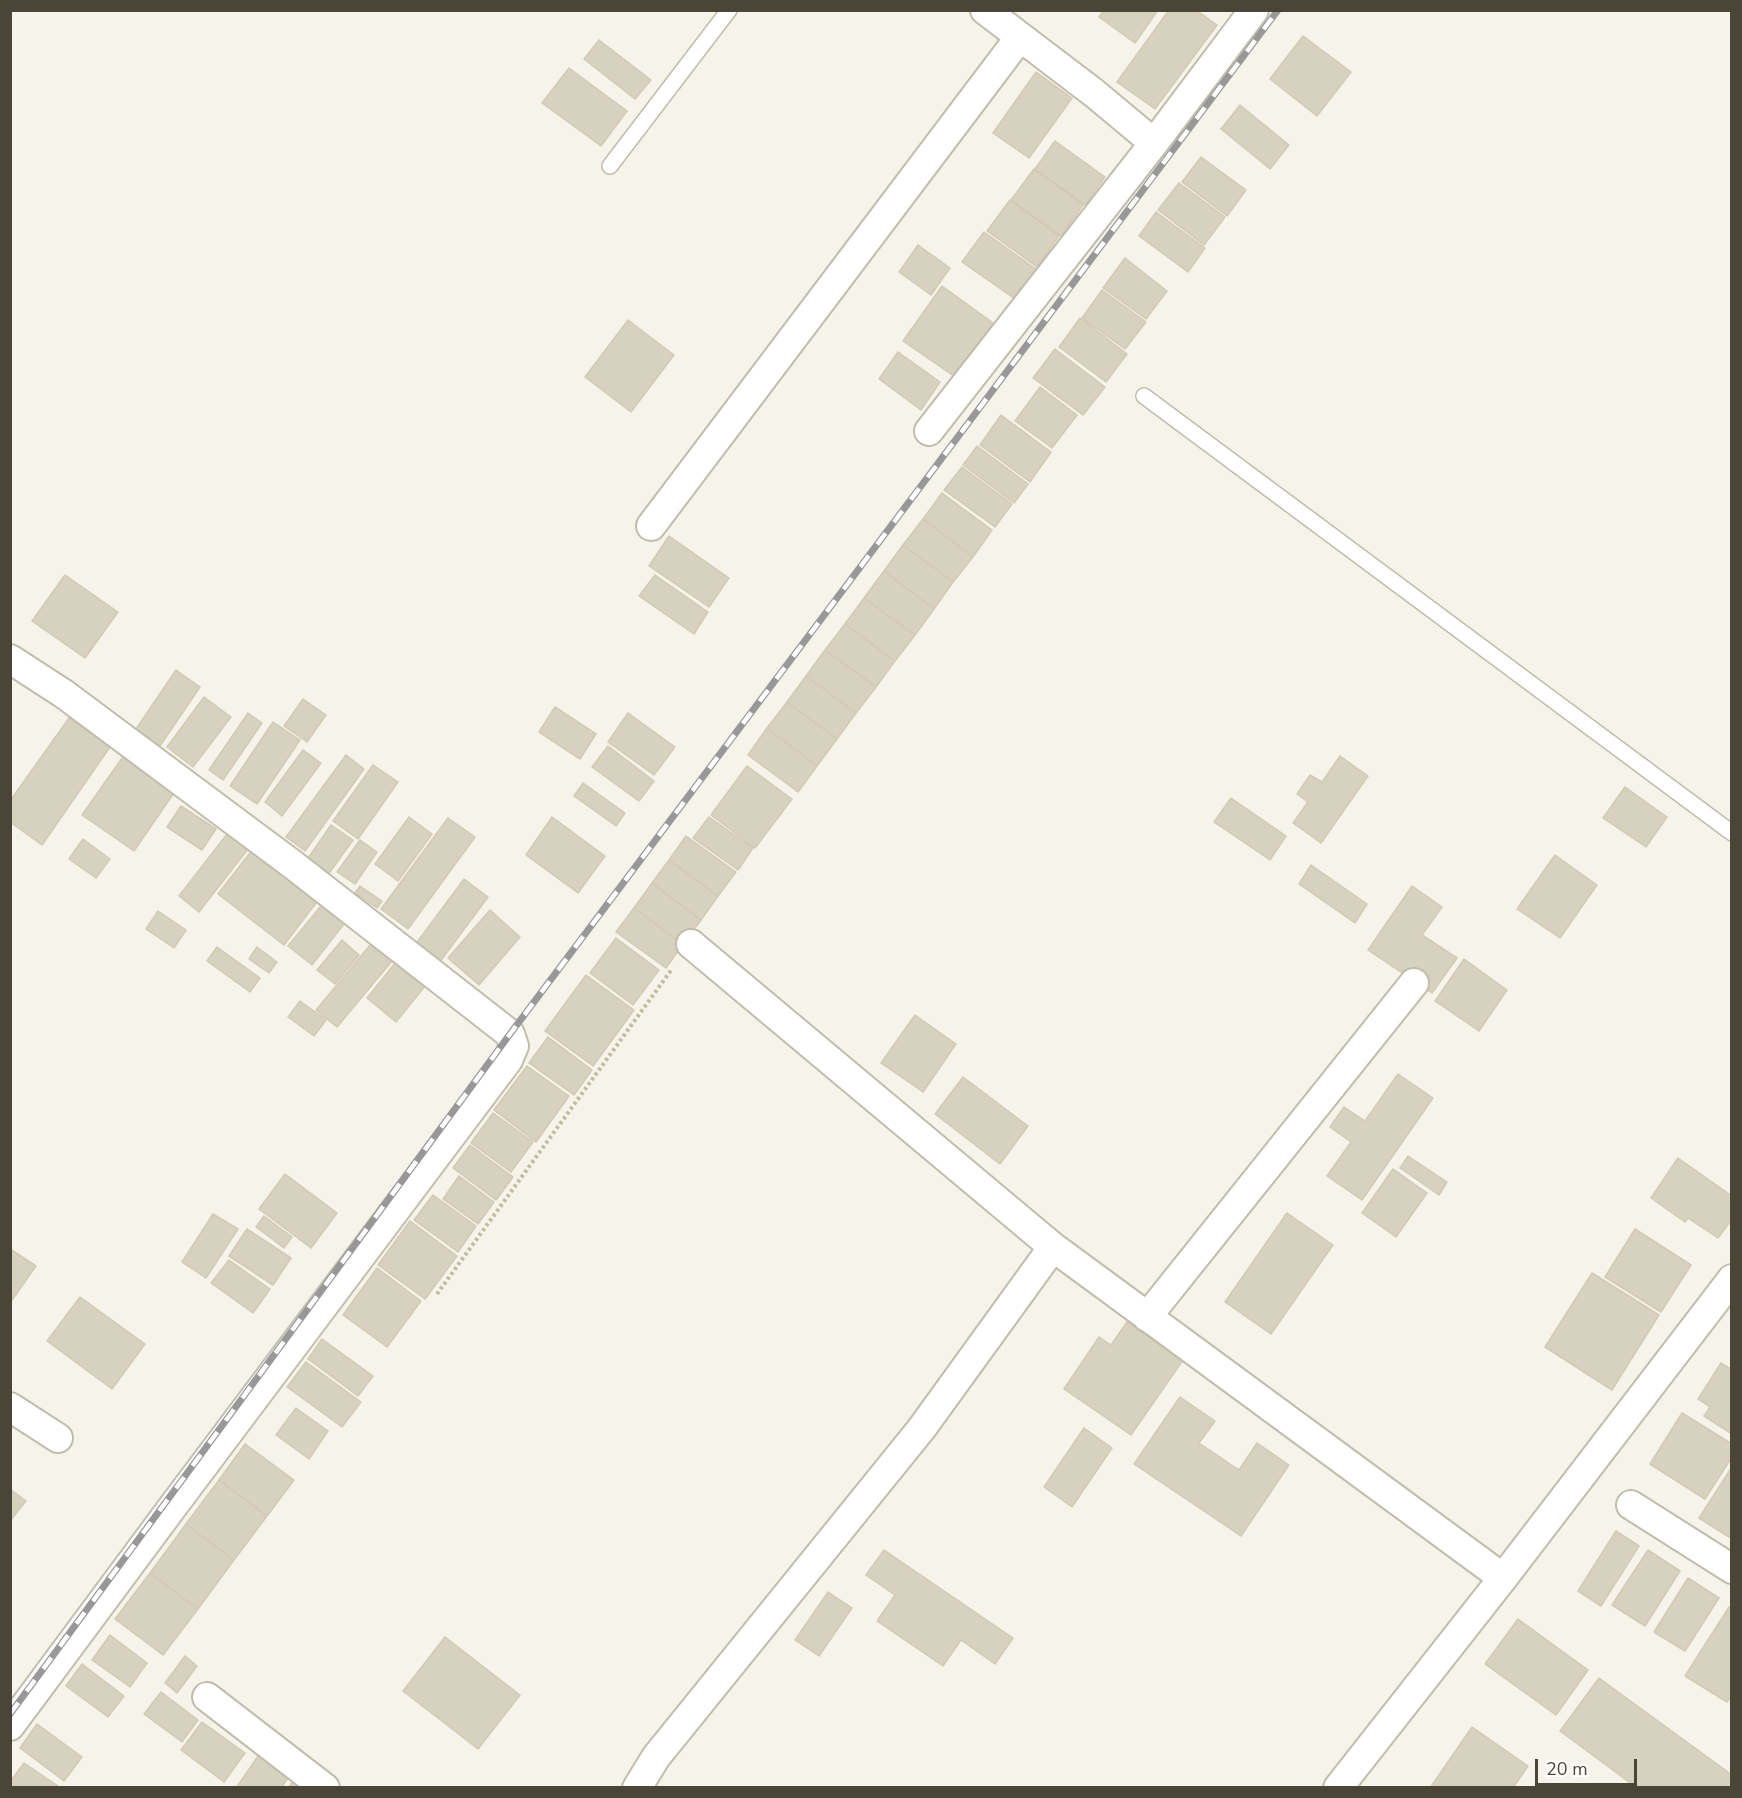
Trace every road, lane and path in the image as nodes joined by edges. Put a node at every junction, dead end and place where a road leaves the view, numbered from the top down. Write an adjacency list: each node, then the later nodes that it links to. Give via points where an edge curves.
1 (729, 10): 6 (lane)
2 (985, 10): 4 (street)
3 (1254, 10): 5 (street)
4 (1020, 37): 5 (street); 9 (street)
5 (1154, 143): 8 (street)
6 (610, 166)
7 (1144, 396): 11 (lane)
8 (929, 431)
9 (651, 526)
10 (10, 659): 24 (street, via 64,694 292,864 510,1034 513,1046 508,1060)
11 (1731, 833)
12 (690, 944): 14 (street); 16 (path)
13 (1414, 983): 17 (street)
14 (1053, 1247): 17 (street); 26 (street, via 922,1428 656,1757)
15 (1731, 1279): 22 (street)
16 (437, 1294)
17 (1147, 1317): 22 (street)
18 (10, 1407): 19 (street)
19 (57, 1438)
20 (1631, 1505): 21 (street)
21 (1731, 1569)
22 (1503, 1578): 27 (street)
23 (207, 1697): 25 (street)
24 (10, 1726)
25 (325, 1788)
26 (637, 1788)
27 (1338, 1788)

